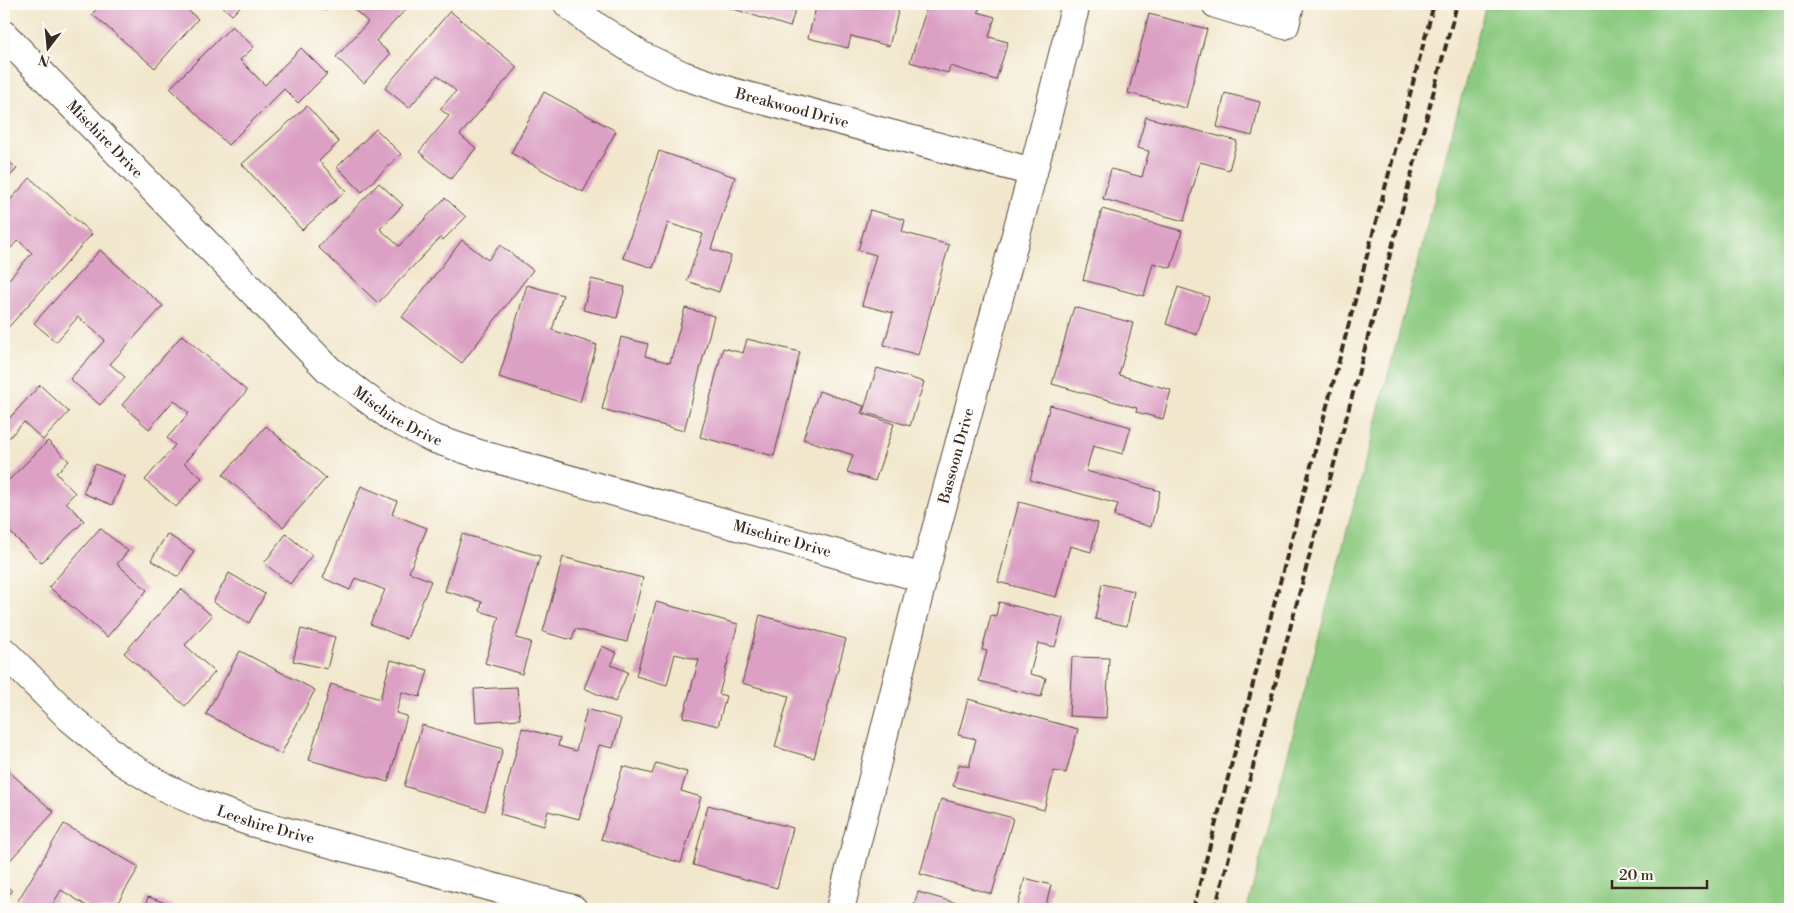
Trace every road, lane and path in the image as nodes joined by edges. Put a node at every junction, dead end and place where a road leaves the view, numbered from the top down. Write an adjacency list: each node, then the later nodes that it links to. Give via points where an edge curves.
1 (568, 4): 6 (street, Breakwood Drive, via 642,56 682,75 732,92)
2 (1076, 4): 6 (street, Bassoon Drive)
3 (1216, 4): 4 (street, via 1285,25)
4 (1290, 4)
5 (4, 35): 7 (street, Mischire Drive, via 329,370 392,418 432,438 479,454)
6 (1033, 172): 7 (street, Bassoon Drive)
7 (923, 578): 10 (street, Bassoon Drive)
8 (4, 652): 9 (street, Leeshire Drive, via 70,718 123,762 164,787 251,822)
9 (573, 909)
10 (840, 909)

